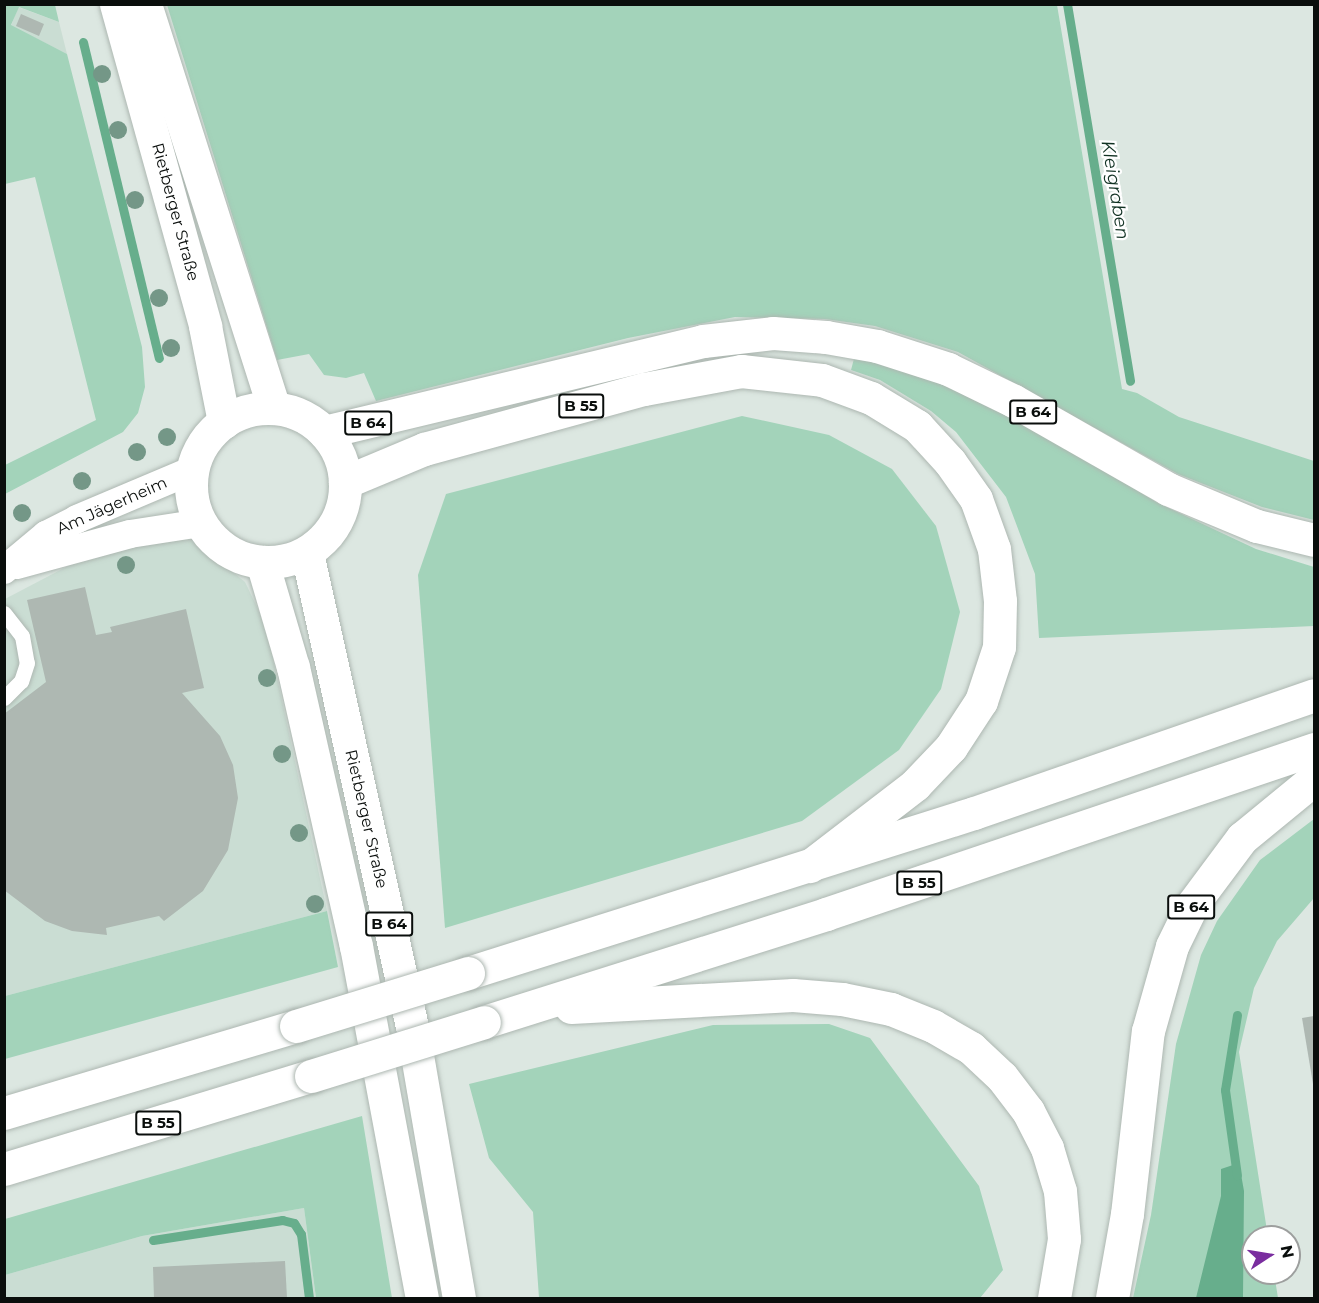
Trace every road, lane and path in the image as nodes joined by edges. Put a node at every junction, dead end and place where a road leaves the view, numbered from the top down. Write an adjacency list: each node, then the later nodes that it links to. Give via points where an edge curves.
1 (116, 4): 4 (main road, Rietberger Straße, via 205,326)
2 (146, 4): 3 (main road, Rietberger Straße)
3 (274, 408): 4 (main road, via 256,409); 5 (main road, via 309,420)
4 (224, 422): 6 (main road, via 210,435)
5 (324, 432): 7 (main road, via 339,455); 9 (main road, B 64, via 703,341 773,333 826,337 877,346 948,369 1014,401 1168,489 1257,526)
6 (193, 470): 8 (main road, via 192,498); 12 (street, Am Jägerheim, via 46,535)
7 (345, 482): 10 (main road, via 342,510 328,534); 18 (main road, B 55, via 424,449 644,389 741,371 822,380 872,398 917,426 950,462 976,499 994,549 1000,601 999,647 981,700 951,747 915,785)
8 (201, 523): 11 (main road, via 217,543 238,556); 12 (street, Am Jägerheim, via 130,534)
9 (1314, 540)
10 (307, 552): 11 (main road, via 285,561); 23 (main road, Rietberger Straße / B 64, via 413,1032)
11 (262, 562): 22 (main road, B 64, via 293,667 356,946)
12 (5, 569)
13 (4, 613): 15 (lane, via 22,636 27,663 21,681)
14 (1314, 695): 18 (main road, B 55)
15 (4, 698)
16 (1314, 749): 19 (main road, B 55, via 826,915)
17 (1314, 778): 25 (main road, B 64, via 1242,838 1192,906 1172,946 1148,1031)
18 (810, 866): 20 (main road, B 55, bridge)
19 (522, 1010): 21 (main road, B 55, bridge); 24 (main road, B 55, via 793,995 891,1009 933,1026 971,1048 1002,1077 1028,1111 1047,1148 1060,1191 1064,1239)
20 (4, 1113)
21 (4, 1169)
22 (422, 1299)
23 (459, 1299)
24 (1054, 1299)
25 (1112, 1299)

